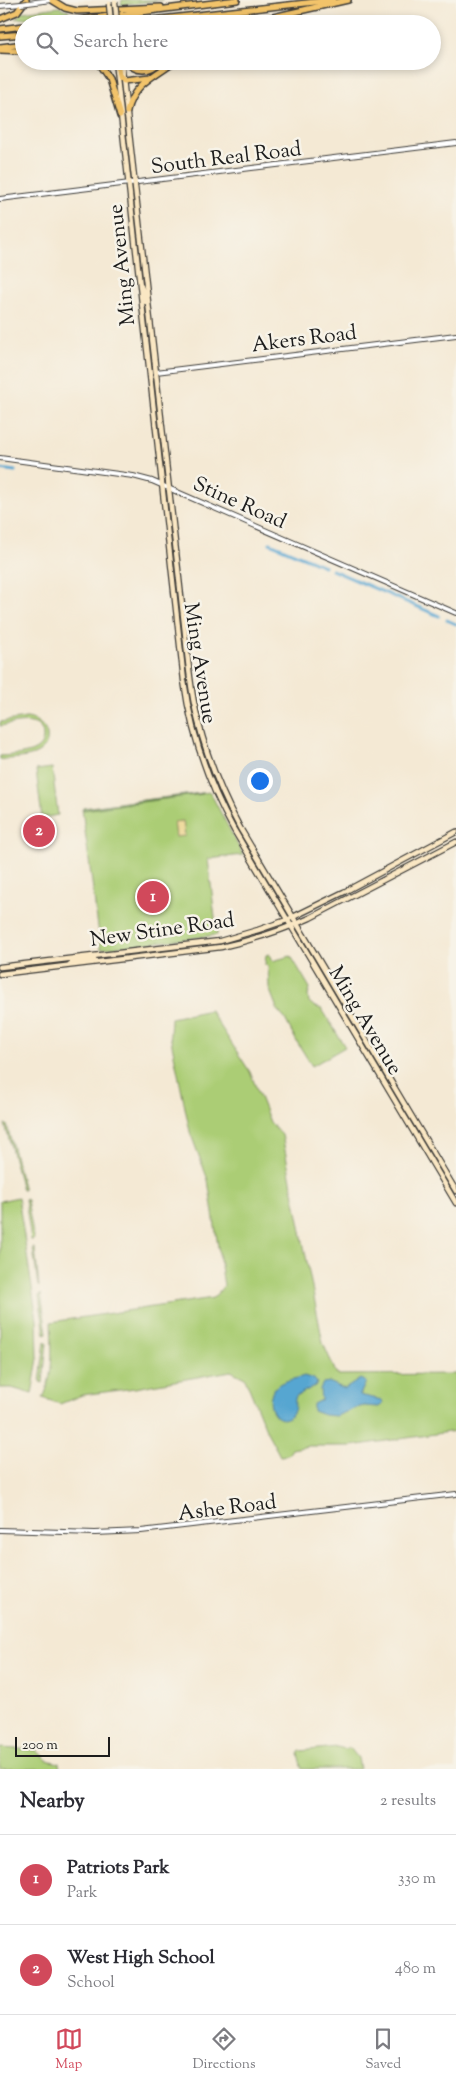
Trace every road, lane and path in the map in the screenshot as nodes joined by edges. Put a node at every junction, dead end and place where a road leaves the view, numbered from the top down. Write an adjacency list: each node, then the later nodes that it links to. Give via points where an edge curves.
1 (51, 0): 5 (street); 8 (highway, via 65,8 82,11)
2 (236, 0): 8 (highway)
3 (333, 0): 13 (highway)
4 (348, 0): 14 (highway)
5 (27, 1): 9 (street, bridge); 15 (highway, via 17,12)
6 (115, 1): 11 (main road, bridge)
7 (108, 2): 10 (main road, bridge)
8 (196, 5): 12 (highway)
9 (0, 6)
10 (110, 15)
11 (116, 15)
12 (117, 15)
13 (198, 15)
14 (282, 15)
15 (0, 20)
16 (15, 26): 17 (highway)
17 (0, 27)
18 (15, 35): 19 (highway)
19 (0, 36)
20 (15, 46): 21 (highway)
21 (0, 49): 22 (highway)
22 (15, 50)
23 (103, 70): 31 (highway, via 109,79)
24 (117, 70): 31 (main road, Ming Avenue)
25 (118, 70): 29 (highway)
26 (123, 70): 29 (main road, Ming Avenue)
27 (162, 70): 28 (highway)
28 (150, 78): 29 (highway); 30 (highway, via 134,92)
29 (124, 81): 30 (main road, Ming Avenue)
30 (127, 112): 33 (main road, Ming Avenue)
31 (120, 116): 34 (main road, Ming Avenue)
32 (456, 143): 33 (street, South Real Road)
33 (135, 184): 34 (street, South Real Road); 37 (main road, Ming Avenue)
34 (128, 185): 35 (street, South Real Road); 36 (main road, Ming Avenue)
35 (0, 199)
36 (136, 265): 37 (main road); 38 (main road, Ming Avenue)
37 (148, 304): 39 (main road, Ming Avenue)
38 (141, 305): 39 (main road); 41 (main road, Ming Avenue)
39 (151, 333): 42 (main road, Ming Avenue)
40 (456, 335): 42 (street, Akers Road)
41 (145, 340): 42 (main road, via 152,369); 43 (main road, Ming Avenue)
42 (156, 372): 44 (main road, Ming Avenue)
43 (150, 380): 44 (main road, via 154,384); 46 (main road, Ming Avenue)
44 (160, 412): 47 (main road, Ming Avenue)
45 (0, 458): 46 (street, Stine Road, via 133,476)
46 (162, 484): 47 (street, Stine Road); 48 (main road, Ming Avenue)
47 (169, 487): 49 (main road, Ming Avenue); 51 (street, Stine Road)
48 (171, 570): 49 (main road); 50 (main road, Ming Avenue)
49 (180, 593): 52 (main road, Ming Avenue)
50 (174, 595): 52 (main road); 53 (main road, Ming Avenue)
51 (456, 613)
52 (184, 624): 54 (main road, Ming Avenue)
53 (190, 713): 54 (main road); 55 (main road, Ming Avenue)
54 (201, 732): 56 (main road, Ming Avenue)
55 (195, 736): 56 (main road); 57 (main road, Ming Avenue)
56 (207, 753): 58 (main road, Ming Avenue)
57 (214, 790): 58 (main road); 62 (main road, Ming Avenue)
58 (234, 818): 61 (main road, Ming Avenue)
59 (456, 832): 61 (main road, New Stine Road)
60 (456, 842): 63 (main road, New Stine Road)
61 (294, 917): 62 (main road, New Stine Road); 63 (main road, Ming Avenue)
62 (287, 920): 64 (main road, Ming Avenue); 65 (main road, New Stine Road, via 220,940)
63 (298, 923): 64 (main road, New Stine Road); 71 (main road, Ming Avenue)
64 (292, 926): 67 (main road, New Stine Road, via 221,947); 72 (main road, Ming Avenue)
65 (119, 953): 66 (main road, New Stine Road); 67 (main road)
66 (96, 956): 68 (main road, via 93,960 73,962); 69 (main road, New Stine Road)
67 (101, 962): 68 (main road, New Stine Road)
68 (68, 966): 70 (main road, New Stine Road)
69 (0, 968)
70 (0, 974)
71 (456, 1190)
72 (456, 1203)
73 (456, 1494): 74 (street, Ashe Road, via 141,1532)
74 (0, 1530)

